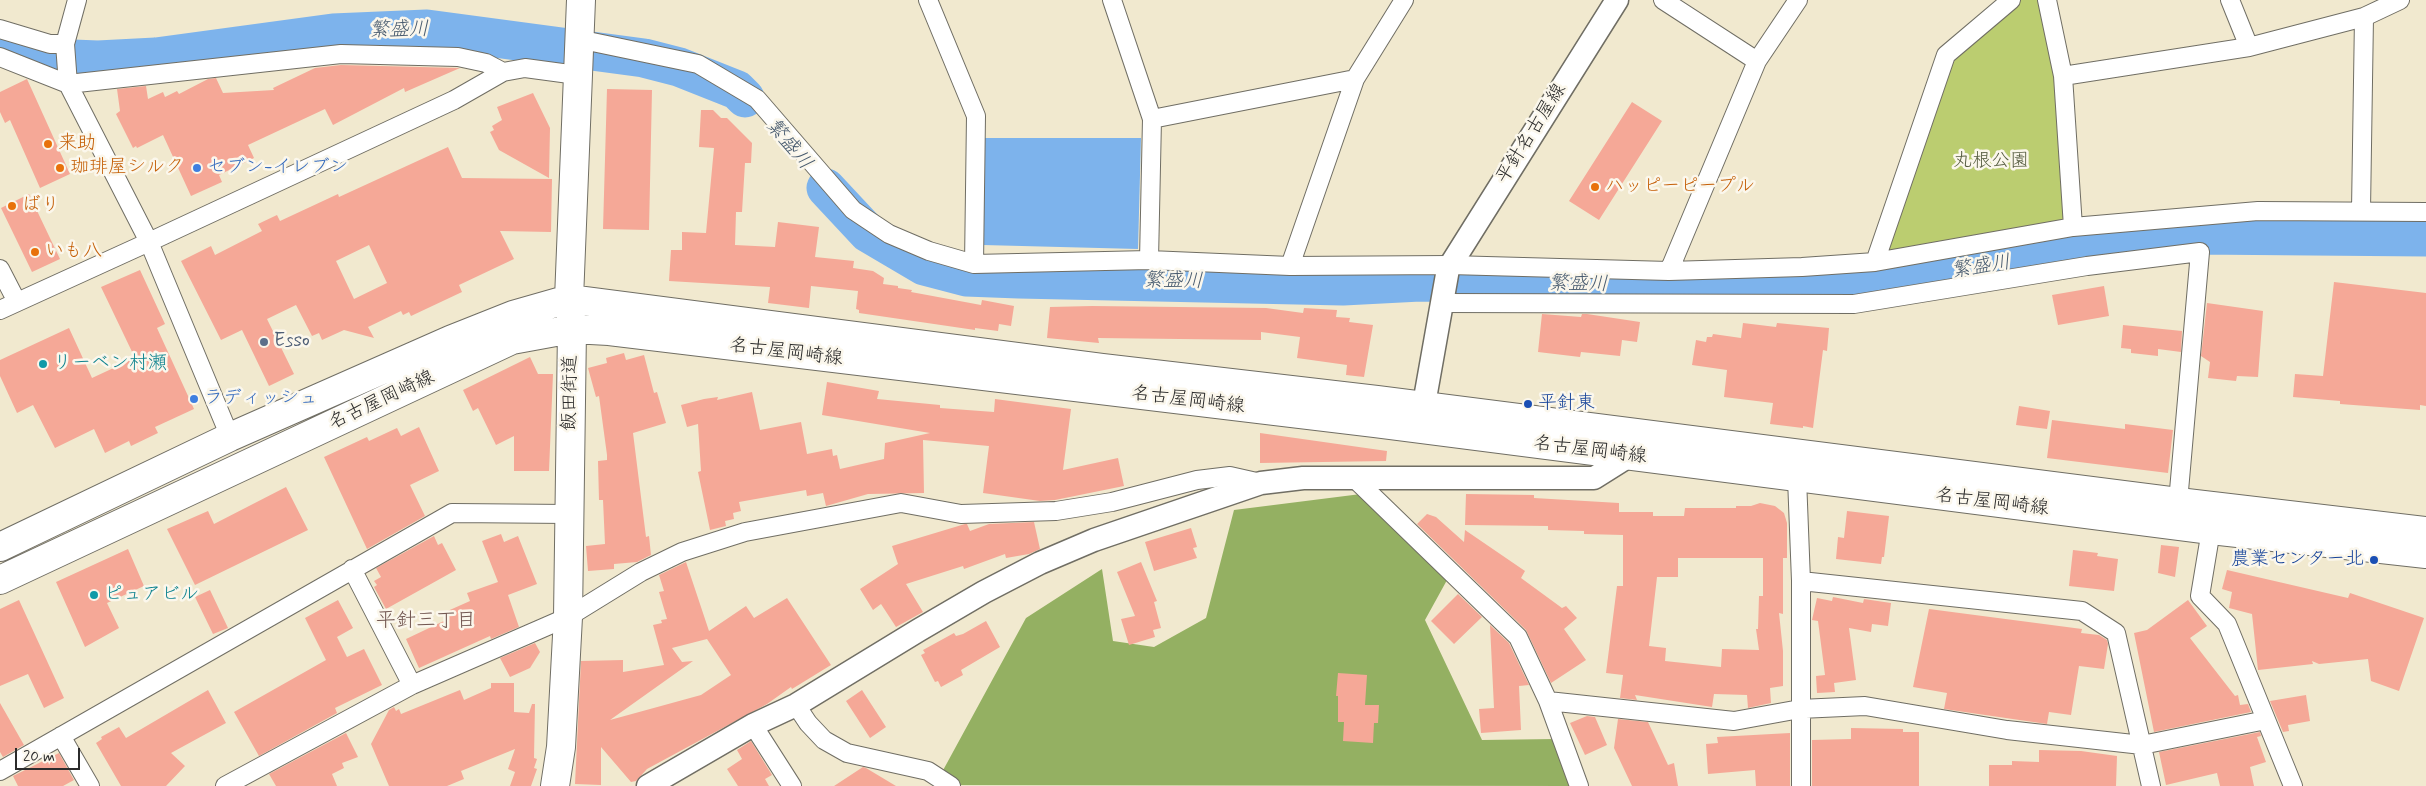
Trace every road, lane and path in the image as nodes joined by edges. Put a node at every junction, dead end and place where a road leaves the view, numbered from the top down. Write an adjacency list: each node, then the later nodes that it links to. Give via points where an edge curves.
1 (77, 0): 15 (street)
2 (581, 0): 17 (main road, 飯田街道)
3 (928, 0): 31 (street, via 976,116)
4 (1404, 0): 22 (street)
5 (1617, 0): 33 (street, 平針名古屋線)
6 (1663, 0): 19 (street)
7 (1798, 0): 19 (street)
8 (2011, 0): 30 (street, via 1946,55)
9 (2047, 0): 21 (street)
10 (2230, 0): 16 (street)
11 (2400, 0): 13 (street)
12 (1115, 1): 24 (street)
13 (2364, 17): 16 (street); 25 (street)
14 (0, 29): 15 (street, via 50,44)
15 (65, 44): 23 (street)
16 (2249, 47): 21 (street)
17 (578, 56): 20 (street); 31 (street, via 698,64 757,99 853,210 888,234 929,251); 36 (main road, 飯田街道)
18 (0, 57): 23 (street)
19 (1757, 61): 35 (street)
20 (503, 72): 23 (street, via 486,63 458,57 341,54); 28 (street, via 454,100)
21 (2063, 76): 27 (street)
22 (1355, 79): 24 (street); 32 (street)
23 (68, 84): 28 (street)
24 (1152, 119): 29 (street)
25 (2361, 210): 26 (street); 27 (street, via 2258,211)
26 (2426, 212)
27 (2073, 227): 30 (street)
28 (149, 242): 37 (street); 42 (street)
29 (1149, 260): 31 (street); 32 (street)
30 (1875, 262): 35 (street)
31 (974, 264)
32 (1290, 266): 33 (street)
33 (1449, 267): 35 (street); 38 (street)
34 (0, 269): 37 (street)
35 (1668, 271)
36 (569, 299): 40 (main road, 飯田街道); 41 (main road, 名古屋岡崎線, via 1102,368); 42 (main road, 名古屋岡崎線, via 450,340)
37 (17, 302): 39 (street)
38 (1441, 303): 41 (street); 47 (street, via 1854,304 2087,266 2200,252)
39 (0, 310)
40 (572, 329): 41 (main road, 名古屋岡崎線); 48 (main road, 飯田街道); 54 (main road, 名古屋岡崎線, via 512,340)
41 (1422, 418): 43 (main road, 名古屋岡崎線); 47 (main road, 名古屋岡崎線)
42 (230, 436): 51 (main road, 名古屋岡崎線)
43 (1629, 456): 44 (street, via 1594,478); 45 (main road, 名古屋岡崎線)
44 (1354, 478): 46 (street, via 1303,478); 58 (street, via 1518,637)
45 (1797, 478): 49 (main road, 名古屋岡崎線); 55 (street)
46 (1261, 483): 56 (street, via 1230,476 1197,480 1112,502 1056,511 961,514 901,503 745,532 674,556 641,572); 59 (street, via 1094,540 1040,563 984,592)
47 (2178, 502): 50 (main road, 名古屋岡崎線)
48 (569, 514): 53 (street, via 452,513); 56 (main road, 飯田街道)
49 (2211, 530): 52 (main road, 名古屋岡崎線); 61 (street, via 2200,596 2226,624)
50 (2426, 531)
51 (0, 547)
52 (2426, 554)
53 (352, 569): 57 (street); 63 (street)
54 (0, 580)
55 (1801, 581): 60 (street); 64 (street, via 2082,612 2116,633)
56 (568, 617): 57 (street); 68 (main road, 飯田街道, via 561,747)
57 (412, 685): 67 (street)
58 (1548, 701): 60 (street, via 1734,721); 72 (street)
59 (796, 705): 62 (street); 71 (street, via 824,740 847,754 928,771)
60 (1800, 709): 64 (street, via 1865,706 2007,730); 73 (street)
61 (2266, 720): 64 (street); 75 (street)
62 (753, 725): 69 (street); 70 (street)
63 (61, 736): 65 (street); 66 (street)
64 (2142, 745): 74 (street)
65 (0, 771)
66 (90, 786)
67 (225, 786)
68 (555, 786)
69 (648, 786)
70 (792, 786)
71 (951, 786)
72 (1579, 786)
73 (1801, 786)
74 (2151, 786)
75 (2292, 786)

